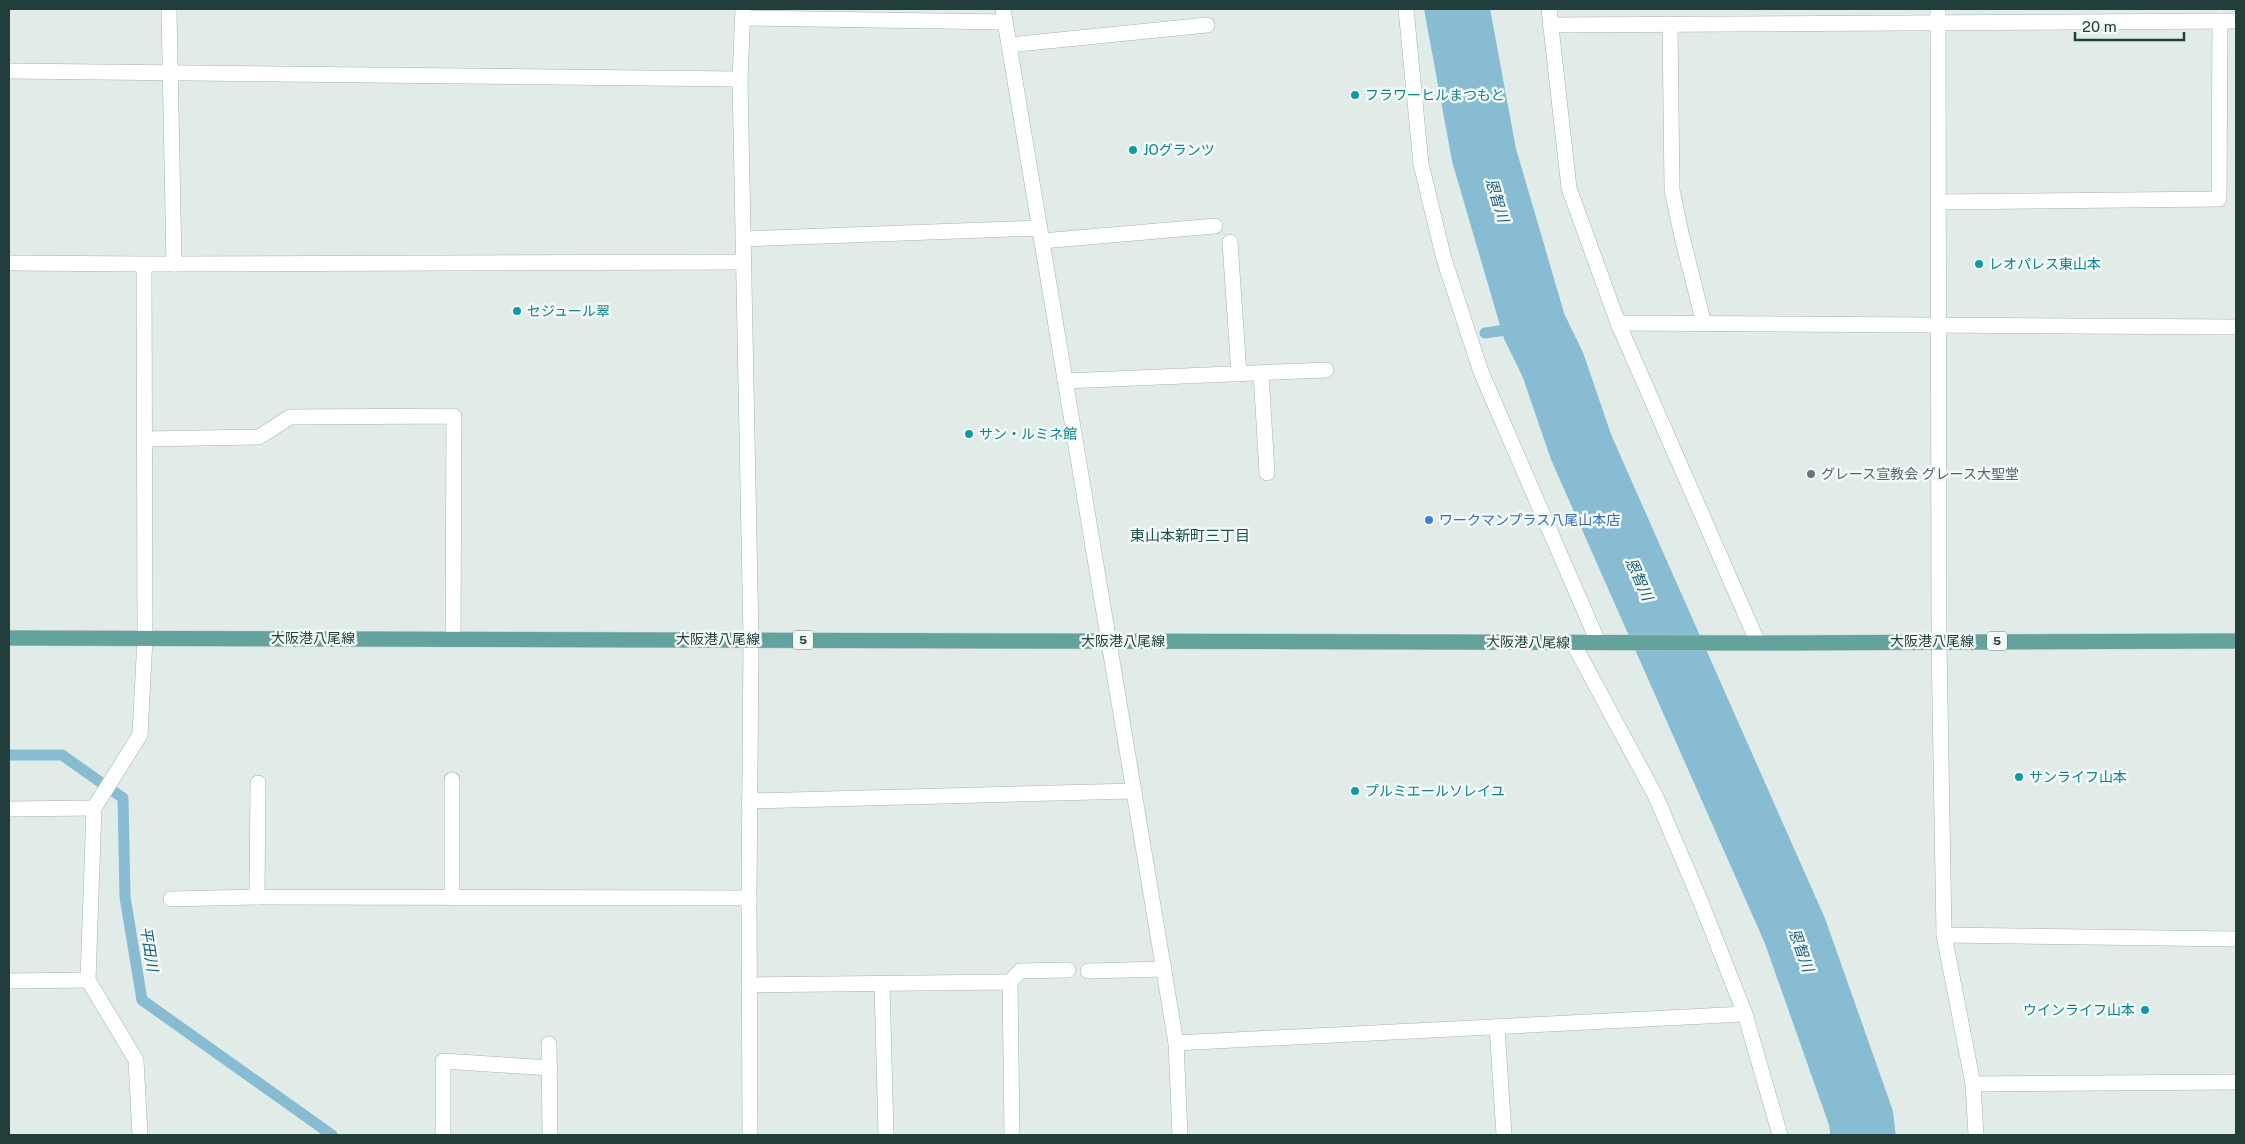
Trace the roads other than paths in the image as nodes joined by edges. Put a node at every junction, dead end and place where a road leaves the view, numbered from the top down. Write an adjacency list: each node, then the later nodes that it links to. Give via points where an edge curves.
1 (169, 9): 15 (street)
2 (1406, 9): 44 (street, via 1421,164 1444,259 1481,372)
3 (1549, 9): 12 (street)
4 (743, 14): 5 (street); 16 (street)
5 (1004, 15): 13 (street)
6 (2121, 15): 7 (street); 8 (street)
7 (1939, 16): 10 (street); 17 (street)
8 (2220, 21): 9 (street); 17 (street, via 2219,199)
9 (2236, 21)
10 (1670, 24): 12 (street); 27 (street, via 1672,190)
11 (1207, 25): 13 (street)
12 (1550, 25): 26 (street, via 1569,188)
13 (1009, 45): 19 (street)
14 (9, 72): 15 (street)
15 (171, 72): 16 (street); 25 (street)
16 (740, 78): 20 (street)
17 (1938, 202): 28 (street)
18 (1215, 226): 19 (street)
19 (1041, 235): 20 (street); 33 (street)
20 (743, 239): 22 (street)
21 (1230, 242): 32 (street)
22 (743, 262): 25 (street); 39 (street)
23 (9, 263): 24 (street)
24 (144, 264): 25 (street); 34 (street)
25 (174, 264)
26 (1618, 323): 27 (street); 45 (street)
27 (1704, 324): 28 (street)
28 (1938, 326): 29 (street); 41 (street)
29 (2236, 327)
30 (1326, 370): 31 (street)
31 (1261, 373): 32 (street); 35 (street)
32 (1239, 374): 33 (street)
33 (1065, 381): 40 (street)
34 (145, 439): 37 (street); 38 (street, via 259,437 290,417 454,416)
35 (1267, 473)
36 (9, 638): 37 (main road, 大阪港八尾線 / 5)
37 (145, 638): 38 (main road, 大阪港八尾線 / 5); 50 (street, via 140,735)
38 (454, 639): 39 (main road, 大阪港八尾線 / 5)
39 (751, 640): 40 (main road, 大阪港八尾線 / 5); 49 (street)
40 (1109, 641): 43 (main road, 大阪港八尾線 / 5); 48 (street)
41 (1939, 641): 42 (main road, 大阪港八尾線 / 5); 45 (main road, 大阪港八尾線 / 5); 56 (street)
42 (2236, 641)
43 (1574, 642): 44 (main road, 大阪港八尾線 / 5); 66 (street, via 1656,797)
44 (1598, 642): 45 (main road, 大阪港八尾線 / 5)
45 (1758, 643)
46 (452, 780): 53 (street)
47 (258, 783): 52 (street)
48 (1134, 791): 49 (street); 58 (street)
49 (749, 800): 54 (street)
50 (98, 802): 51 (street); 61 (street)
51 (9, 809)
52 (257, 897): 53 (street); 55 (street)
53 (452, 898): 54 (street)
54 (748, 898): 65 (street)
55 (171, 899)
56 (1944, 935): 57 (street); 72 (street)
57 (2236, 939)
58 (1164, 969): 60 (street); 68 (street)
59 (1068, 970): 63 (street, via 1020,971)
60 (1088, 971)
61 (88, 980): 62 (street); 73 (street, via 136,1060)
62 (9, 981)
63 (1010, 982): 64 (street); 78 (street)
64 (882, 983): 65 (street); 77 (street)
65 (749, 985): 76 (street)
66 (1745, 1014): 67 (street); 81 (street)
67 (1497, 1027): 68 (street); 80 (street)
68 (1176, 1043): 79 (street)
69 (549, 1044): 70 (street)
70 (550, 1068): 74 (street, via 444,1061); 75 (street)
71 (2236, 1082): 72 (street)
72 (1972, 1084): 82 (street)
73 (140, 1135)
74 (442, 1135)
75 (550, 1135)
76 (750, 1135)
77 (886, 1135)
78 (1012, 1135)
79 (1180, 1135)
80 (1504, 1135)
81 (1780, 1135)
82 (1976, 1135)

